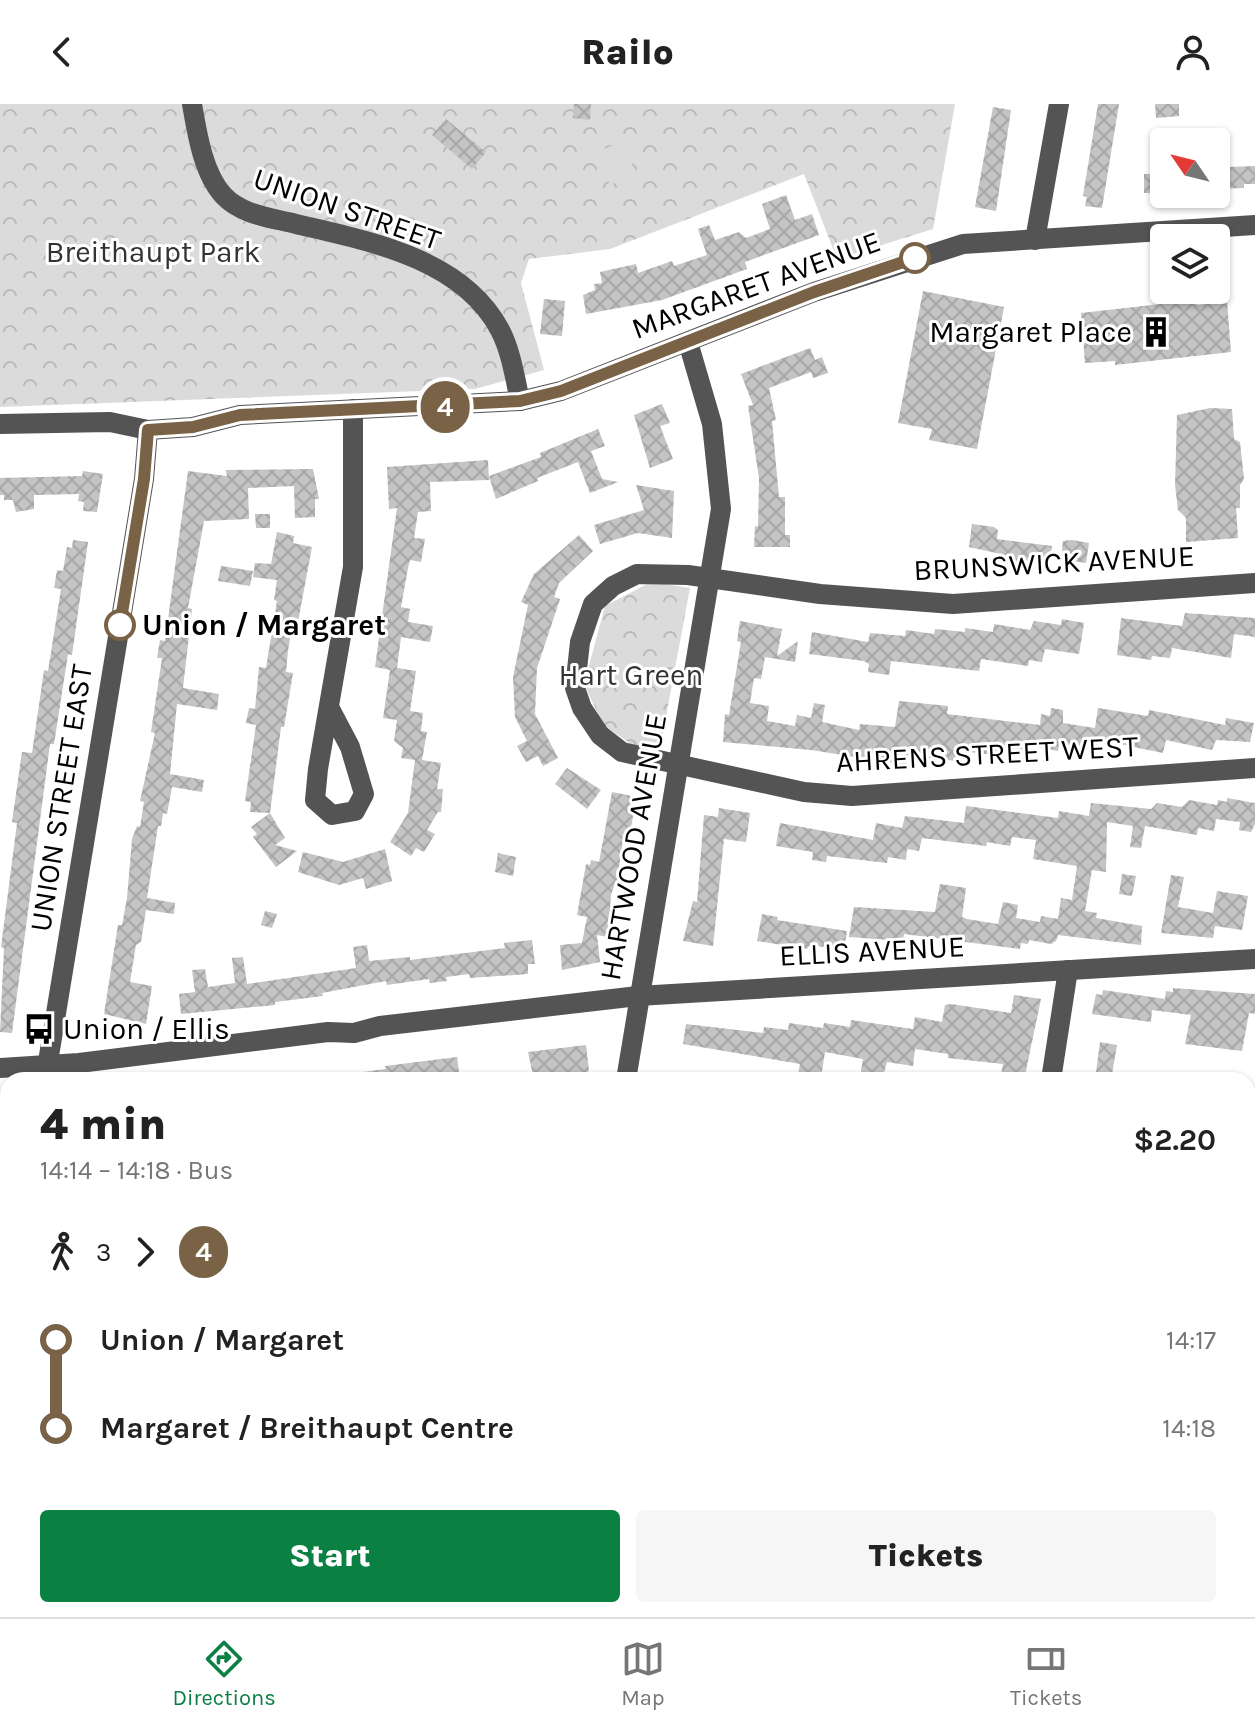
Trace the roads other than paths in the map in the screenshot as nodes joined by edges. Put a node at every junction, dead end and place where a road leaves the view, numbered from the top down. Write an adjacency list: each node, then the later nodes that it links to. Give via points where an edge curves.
1 (192, 104): 6 (street, UNION STREET, via 206,163 223,196 251,213 359,239 421,261 476,296 500,331)
2 (1059, 104): 4 (street)
3 (1255, 225): 4 (street, MARGARET AVENUE)
4 (1035, 240): 5 (street, MARGARET AVENUE, via 936,251)
5 (688, 342): 6 (street, MARGARET AVENUE, via 561,391); 10 (street, HARTWOOD AVENUE, via 712,424 721,509)
6 (520, 401): 7 (street, MARGARET AVENUE)
7 (353, 409): 9 (street, MARGARET AVENUE, via 240,415 193,427); 12 (street, via 353,567)
8 (0, 424): 9 (street, MARGARET AVENUE, via 110,422)
9 (148, 430): 19 (street, UNION STREET EAST)
10 (712, 581): 11 (street, BRUNSWICK AVENUE, via 953,604); 13 (street, HARTWOOD AVENUE); 13 (street, BRUNSWICK AVENUE, via 637,574 593,604 580,642 575,688 600,735 622,752)
11 (1255, 583)
12 (330, 709)
13 (677, 766): 14 (street, AHRENS STREET WEST, via 804,792 852,796); 17 (street, HARTWOOD AVENUE)
14 (1255, 768)
15 (1255, 959): 16 (street, ELLIS AVENUE)
16 (1068, 970): 17 (street, ELLIS AVENUE); 21 (street)
17 (638, 996): 19 (street, ELLIS AVENUE); 20 (street, HARTWOOD AVENUE)
18 (0, 1068): 19 (street, ELLIS AVENUE)
19 (46, 1072)
20 (627, 1072)
21 (1052, 1072)

